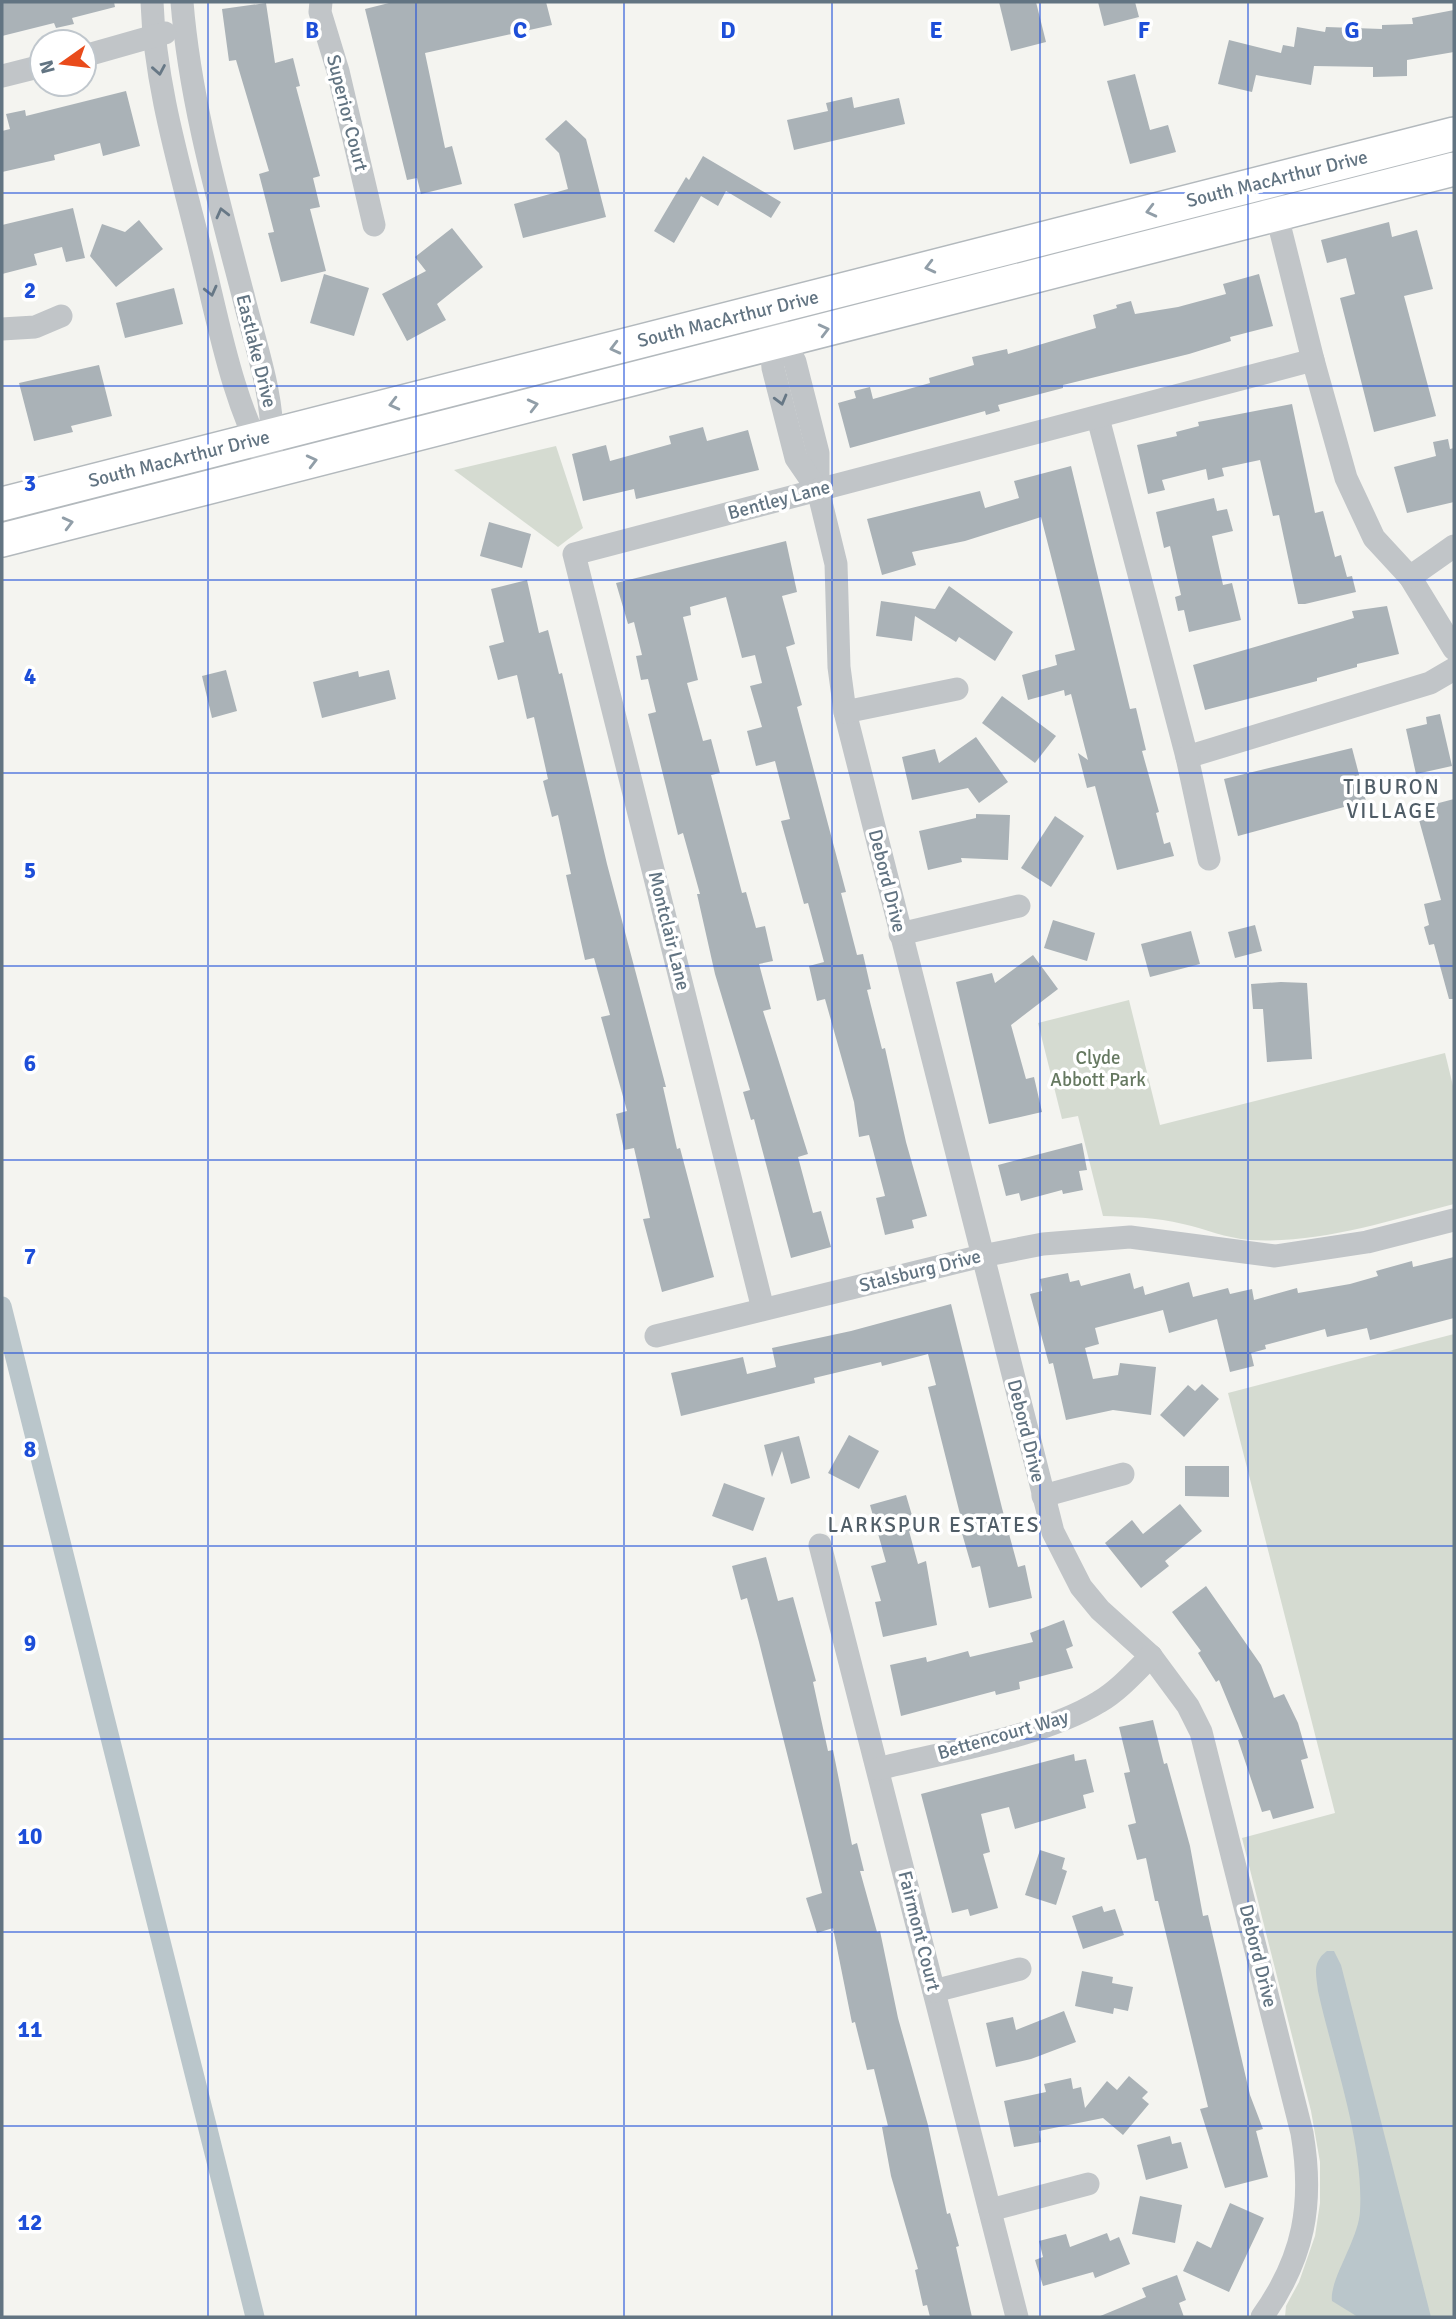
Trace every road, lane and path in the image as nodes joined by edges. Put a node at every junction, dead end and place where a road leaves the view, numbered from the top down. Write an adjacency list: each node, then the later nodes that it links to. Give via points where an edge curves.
1 (152, 2): 4 (street, Eastlake Drive)
2 (321, 2): 12 (street, Superior Court)
3 (183, 13): 4 (street); 19 (street, Eastlake Drive, one-way to 3, via 271,408 215,187)
4 (153, 39): 5 (street); 19 (street, Eastlake Drive, one-way to 19, via 170,127 242,415)
5 (98, 53)
6 (28, 70): 7 (street)
7 (2, 76)
8 (1454, 134): 10 (main road, South MacArthur Drive)
9 (1454, 169): 11 (main road, South MacArthur Drive)
10 (1268, 181): 11 (street); 13 (main road, South MacArthur Drive, one-way to 13)
11 (1276, 215): 16 (main road, South MacArthur Drive, one-way to 11); 17 (street)
12 (374, 225)
13 (769, 309): 16 (street, Debord Drive); 19 (main road, South MacArthur Drive, one-way to 19)
14 (61, 316): 15 (street, via 35,327)
15 (2, 329)
16 (778, 342): 20 (main road, South MacArthur Drive, one-way to 16); 21 (street, Debord Drive, via 773,368 796,458)
17 (1312, 360): 18 (street, Bentley Lane); 26 (street, via 1346,478 1374,538)
18 (1098, 418): 21 (street, Bentley Lane); 31 (street)
19 (263, 438): 20 (street, Eastlake Drive); 22 (main road, South MacArthur Drive)
20 (271, 471): 23 (main road, South MacArthur Drive, one-way to 20)
21 (818, 490): 25 (street, Bentley Lane); 30 (street, Debord Drive, via 836,564)
22 (2, 504)
23 (2, 540)
24 (1454, 545): 26 (street)
25 (574, 554): 37 (street, Montclair Lane)
26 (1410, 577): 27 (street)
27 (1454, 649)
28 (1454, 669): 31 (street, via 1430,683)
29 (957, 690): 30 (street)
30 (845, 712): 34 (street, Debord Drive)
31 (1186, 757): 32 (street)
32 (1209, 859)
33 (1018, 906): 34 (street)
34 (900, 934): 36 (street, Debord Drive)
35 (1454, 1220): 36 (street, Stalsburg Drive, via 1367,1242 1275,1256 1130,1237 1088,1238)
36 (982, 1256): 37 (street, Stalsburg Drive); 40 (street, Debord Drive)
37 (763, 1309): 38 (street, Stalsburg Drive)
38 (656, 1336)
39 (1123, 1474): 40 (street)
40 (1043, 1496): 42 (street, Debord Drive, via 1053,1532 1081,1587)
41 (820, 1545): 43 (street, Fairmont Court)
42 (1151, 1656): 43 (street, Bettencourt Way, via 1100,1702 1072,1716); 49 (street, Debord Drive, via 1201,1731 1309,2170 1302,2237 1284,2285)
43 (878, 1769): 45 (street, Fairmont Court)
44 (1020, 1969): 45 (street)
45 (934, 1991): 47 (street, Fairmont Court)
46 (1088, 2184): 47 (street)
47 (990, 2210): 48 (street, Fairmont Court)
48 (1017, 2317)
49 (1262, 2317)

